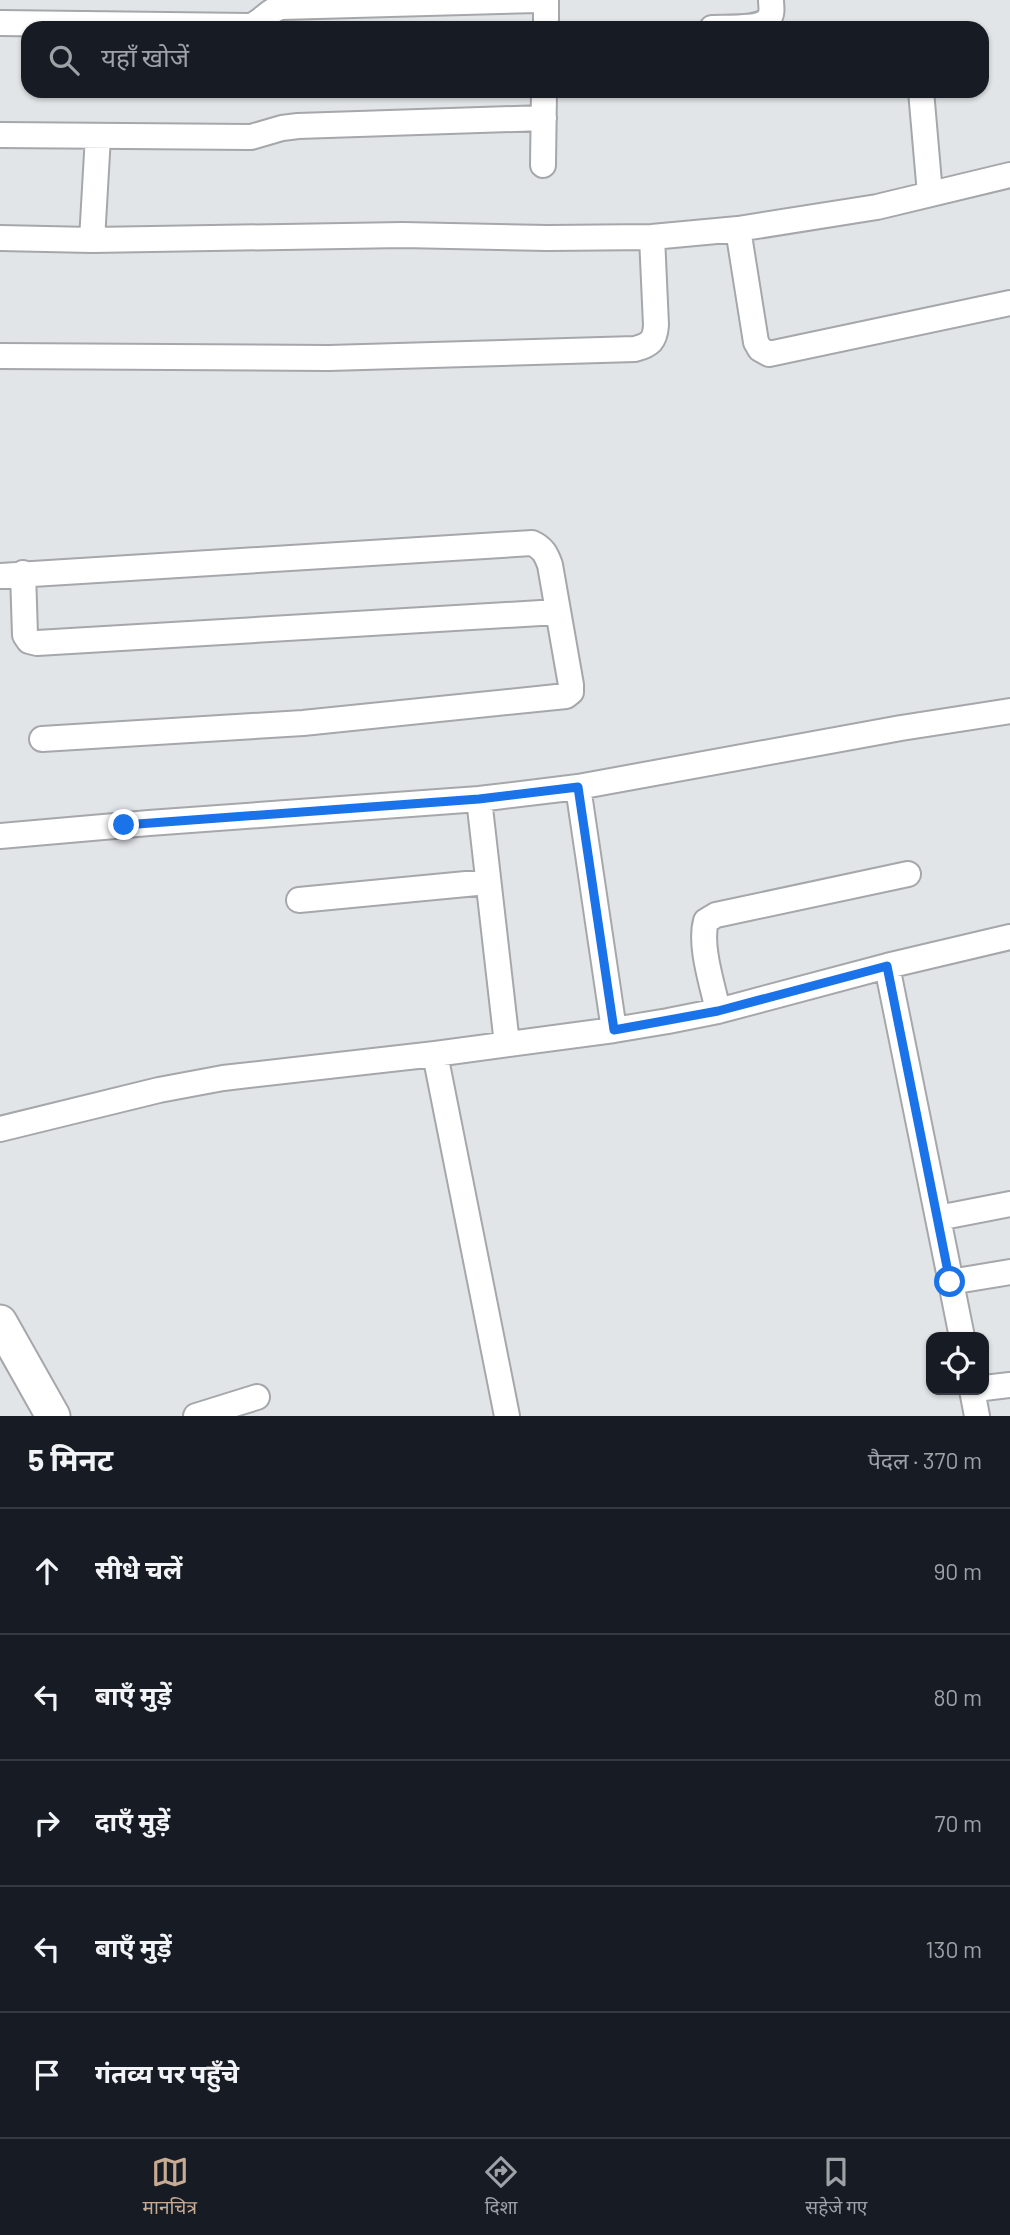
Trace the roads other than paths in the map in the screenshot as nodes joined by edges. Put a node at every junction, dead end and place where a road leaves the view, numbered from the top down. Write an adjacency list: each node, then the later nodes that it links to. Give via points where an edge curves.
1 (537, 0): 4 (street, via 281,6)
2 (546, 0): 5 (street)
3 (771, 0): 6 (street)
4 (262, 21)
5 (546, 21)
6 (766, 21)
7 (0, 23): 8 (street)
8 (21, 23)
9 (544, 98): 11 (street)
10 (922, 98): 16 (street)
11 (544, 118): 13 (street, via 298,126 251,137); 14 (street)
12 (0, 135): 13 (street)
13 (98, 136): 20 (street)
14 (543, 165)
15 (1010, 175): 16 (street)
16 (930, 194): 17 (street)
17 (738, 229): 18 (street); 21 (street, via 755,342 769,354)
18 (652, 237): 20 (street); 22 (street, via 655,338 648,346 635,349 329,358)
19 (0, 238): 20 (street)
20 (92, 240)
21 (1010, 303)
22 (0, 356)
23 (11, 575): 24 (street, via 25,635 37,643); 24 (street, via 532,543 547,554)
24 (557, 612): 26 (street, via 571,685 566,696 303,723)
25 (1010, 711): 27 (street)
26 (42, 739)
27 (578, 787): 28 (street); 36 (street)
28 (479, 799): 29 (street); 31 (street)
29 (0, 836)
30 (908, 874): 35 (street, via 716,915 706,921 705,944)
31 (487, 882): 32 (street); 37 (street)
32 (299, 900)
33 (1010, 937): 34 (street)
34 (887, 966): 35 (street); 41 (street)
35 (718, 1011): 36 (street)
36 (614, 1030): 37 (street)
37 (507, 1044): 38 (street)
38 (435, 1054): 39 (street, via 223,1078); 52 (street)
39 (0, 1129)
40 (1010, 1203): 41 (street)
41 (937, 1218): 43 (street)
42 (1010, 1272): 43 (street)
43 (950, 1282): 45 (street)
44 (2, 1329): 50 (street)
45 (961, 1332)
46 (1010, 1385): 47 (street)
47 (989, 1387)
48 (973, 1395): 53 (street)
49 (257, 1397): 51 (street)
50 (53, 1416)
51 (196, 1416)
52 (507, 1416)
53 (977, 1416)

